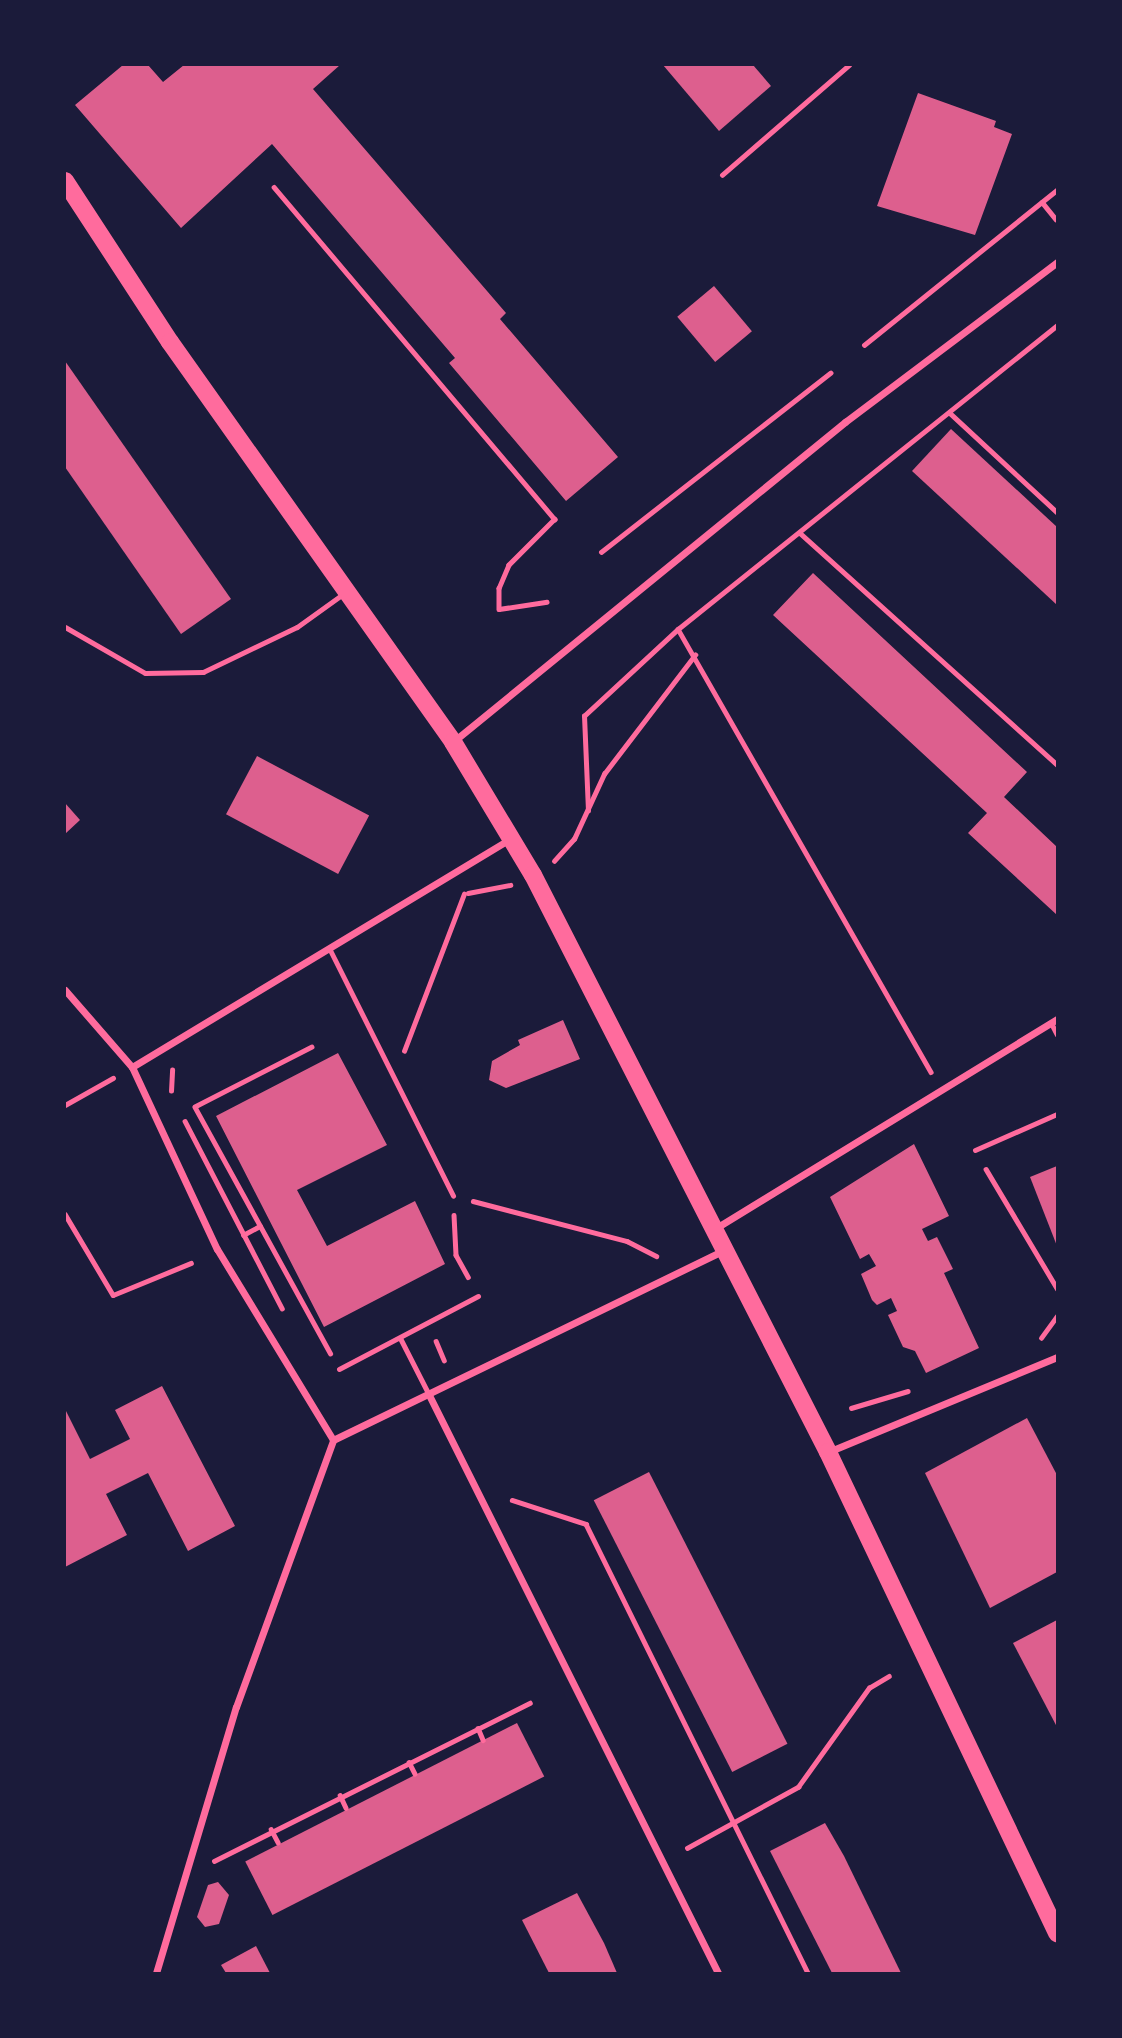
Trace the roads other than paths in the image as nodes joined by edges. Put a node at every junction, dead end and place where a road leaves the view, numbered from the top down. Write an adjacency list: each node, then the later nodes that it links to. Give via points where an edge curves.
1 (65, 181): 3 (main road, via 170,342)
2 (1057, 262): 5 (street, via 845,422)
3 (348, 590): 4 (lane, via 297,627 203,672 145,673); 5 (main road)
4 (65, 627)
5 (453, 742): 6 (main road)
6 (510, 839): 7 (street); 15 (main road)
7 (329, 948): 11 (street); 14 (lane)
8 (65, 989): 11 (street)
9 (1054, 1021): 10 (lane); 15 (street)
10 (1057, 1035)
11 (132, 1067): 22 (street, via 217,1249)
12 (1057, 1114): 13 (lane)
13 (975, 1150)
14 (453, 1196)
15 (716, 1228): 16 (main road)
16 (726, 1249): 21 (street); 23 (main road)
17 (478, 1296): 18 (lane)
18 (400, 1338): 20 (lane); 21 (lane)
19 (1057, 1357): 23 (street)
20 (339, 1369)
21 (428, 1393): 22 (street); 26 (street)
22 (333, 1440): 25 (street, via 182,1874)
23 (828, 1452): 24 (main road)
24 (1057, 1933)
25 (156, 1973)
26 (718, 1973)

